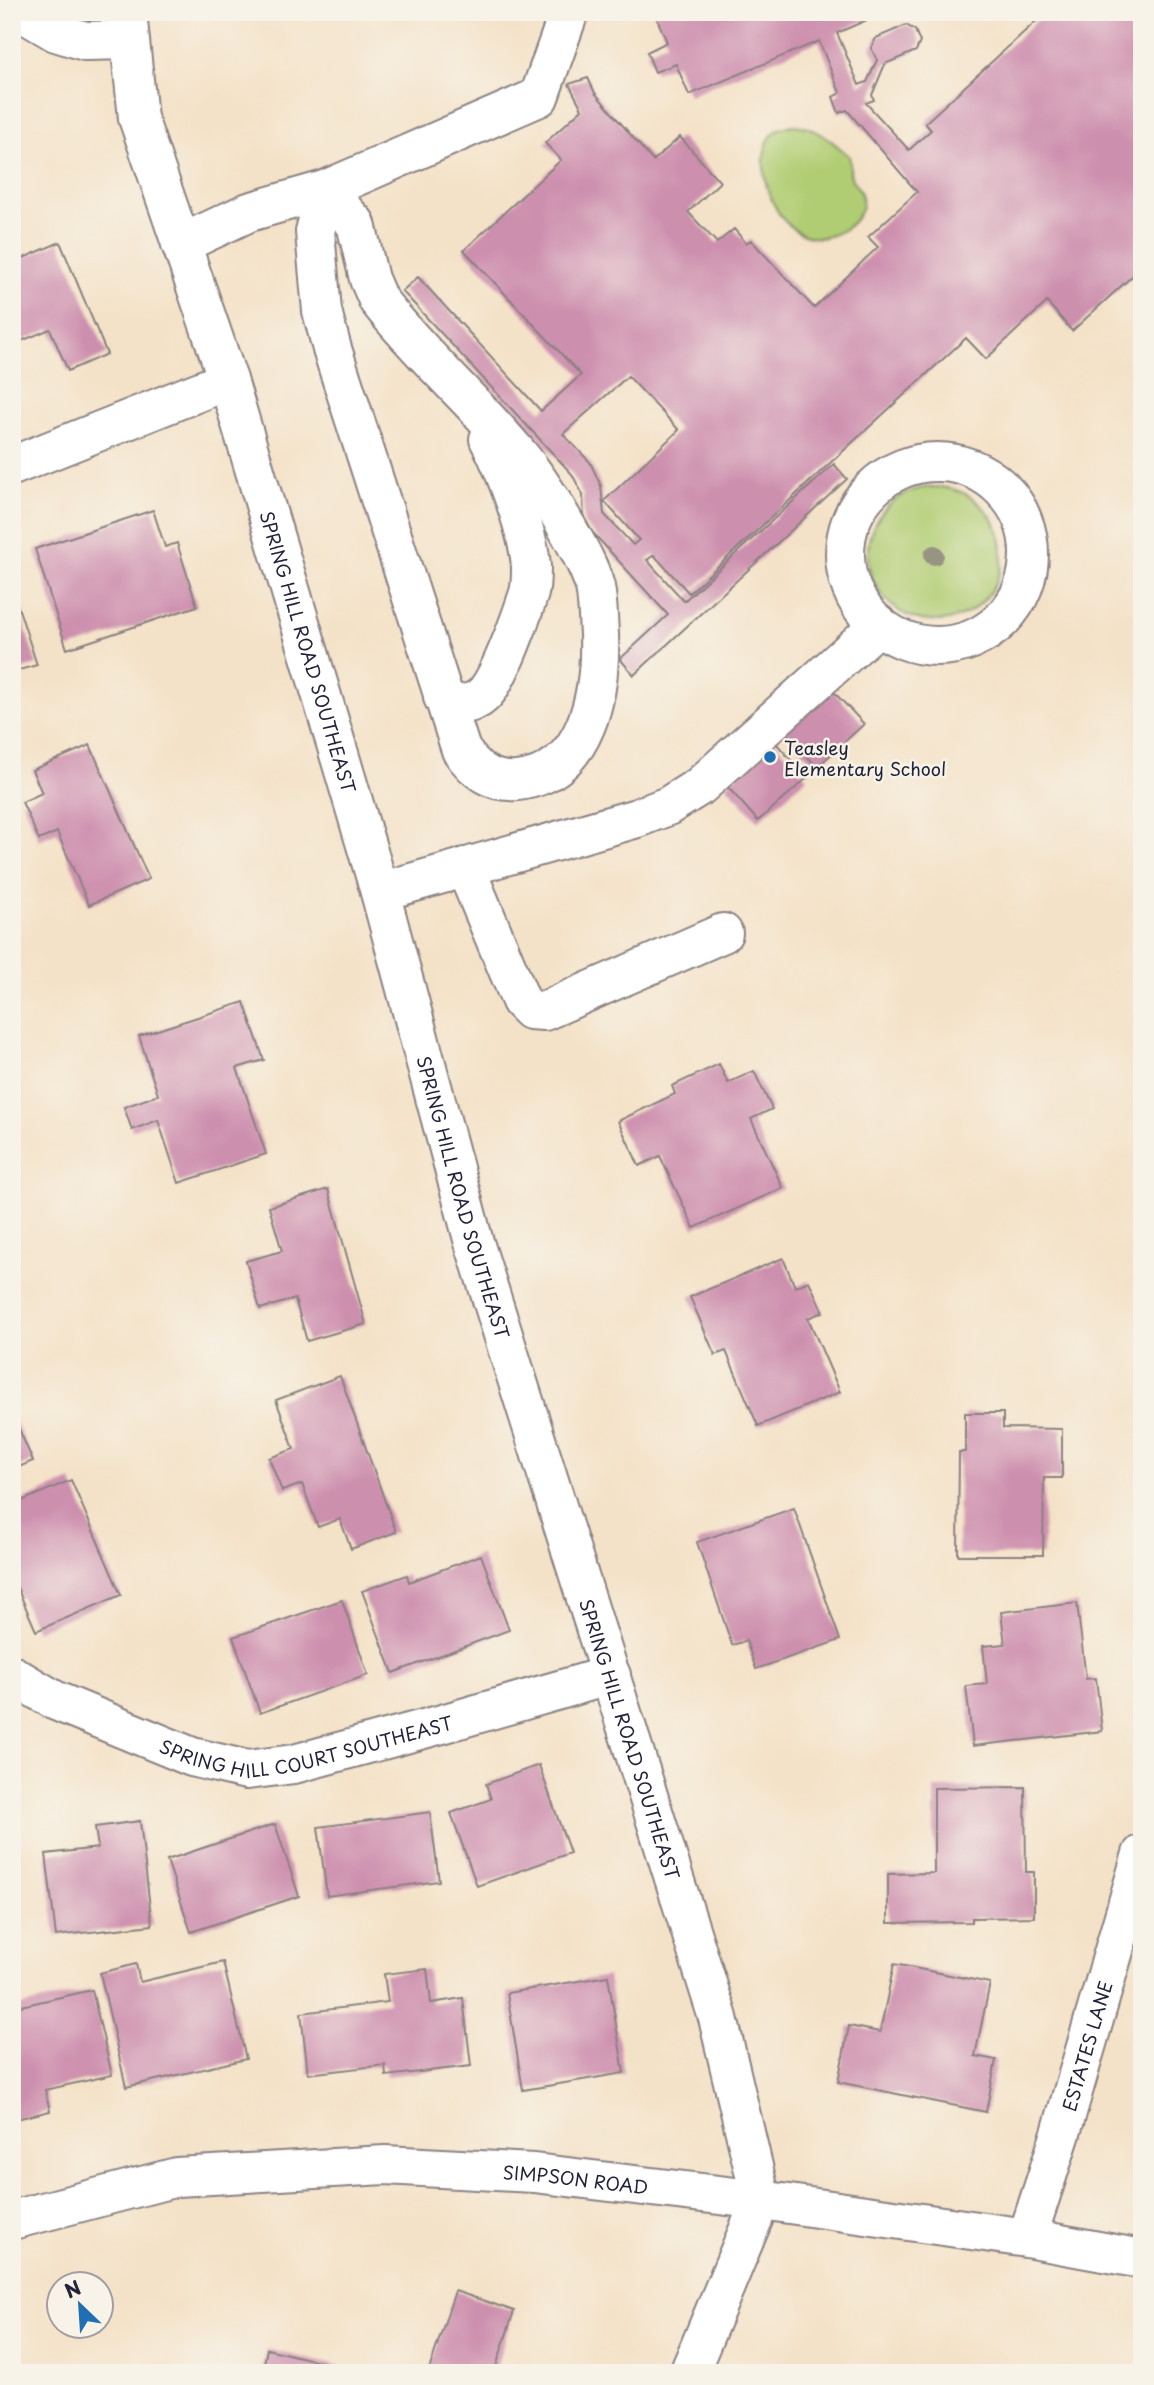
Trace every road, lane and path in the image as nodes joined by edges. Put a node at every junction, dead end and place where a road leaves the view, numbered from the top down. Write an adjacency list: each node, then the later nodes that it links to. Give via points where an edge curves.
1 (22, 12): 3 (street, via 56,32 85,41)
2 (569, 12): 4 (street, via 540,97)
3 (128, 26): 5 (street, SPRING HILL ROAD SOUTHEAST, via 138,118)
4 (325, 190): 5 (street, via 249,212); 7 (street, via 356,225 378,300); 10 (street, via 315,232 322,311)
5 (181, 244): 6 (street, SPRING HILL ROAD SOUTHEAST)
6 (228, 380): 8 (street); 12 (street, SPRING HILL ROAD SOUTHEAST)
7 (467, 398): 10 (street, via 498,455 520,516 531,564 530,591 485,694 469,704 452,705); 10 (street, via 519,455 580,550 594,586 600,666 586,730 570,753 529,780 508,782 472,766 461,750)
8 (12, 466)
9 (878, 625): 9 (street, via 913,643 943,646 972,639 999,623 1017,599 1028,571 1028,541 1019,511 1001,487 975,470 946,462 916,465 888,477 865,497 850,523 844,553 849,583 863,610); 11 (street, via 700,786 667,806)
10 (443, 697)
11 (465, 867): 12 (street); 13 (street, via 521,1001 530,1010 544,1011)
12 (380, 892): 15 (street, SPRING HILL ROAD SOUTHEAST, via 473,1239)
13 (723, 933)
14 (12, 1675): 15 (street, SPRING HILL COURT SOUTHEAST, via 56,1701 192,1757 247,1770 294,1764)
15 (611, 1675): 17 (street, SPRING HILL ROAD SOUTHEAST, via 718,2018)
16 (1142, 1854): 19 (street, ESTATES LANE)
17 (761, 2200): 18 (street, SIMPSON ROAD, via 534,2174 385,2165 177,2177); 19 (street, SIMPSON ROAD); 21 (street)
18 (12, 2220)
19 (1027, 2238): 20 (street, SIMPSON ROAD)
20 (1142, 2259)
21 (689, 2373)

